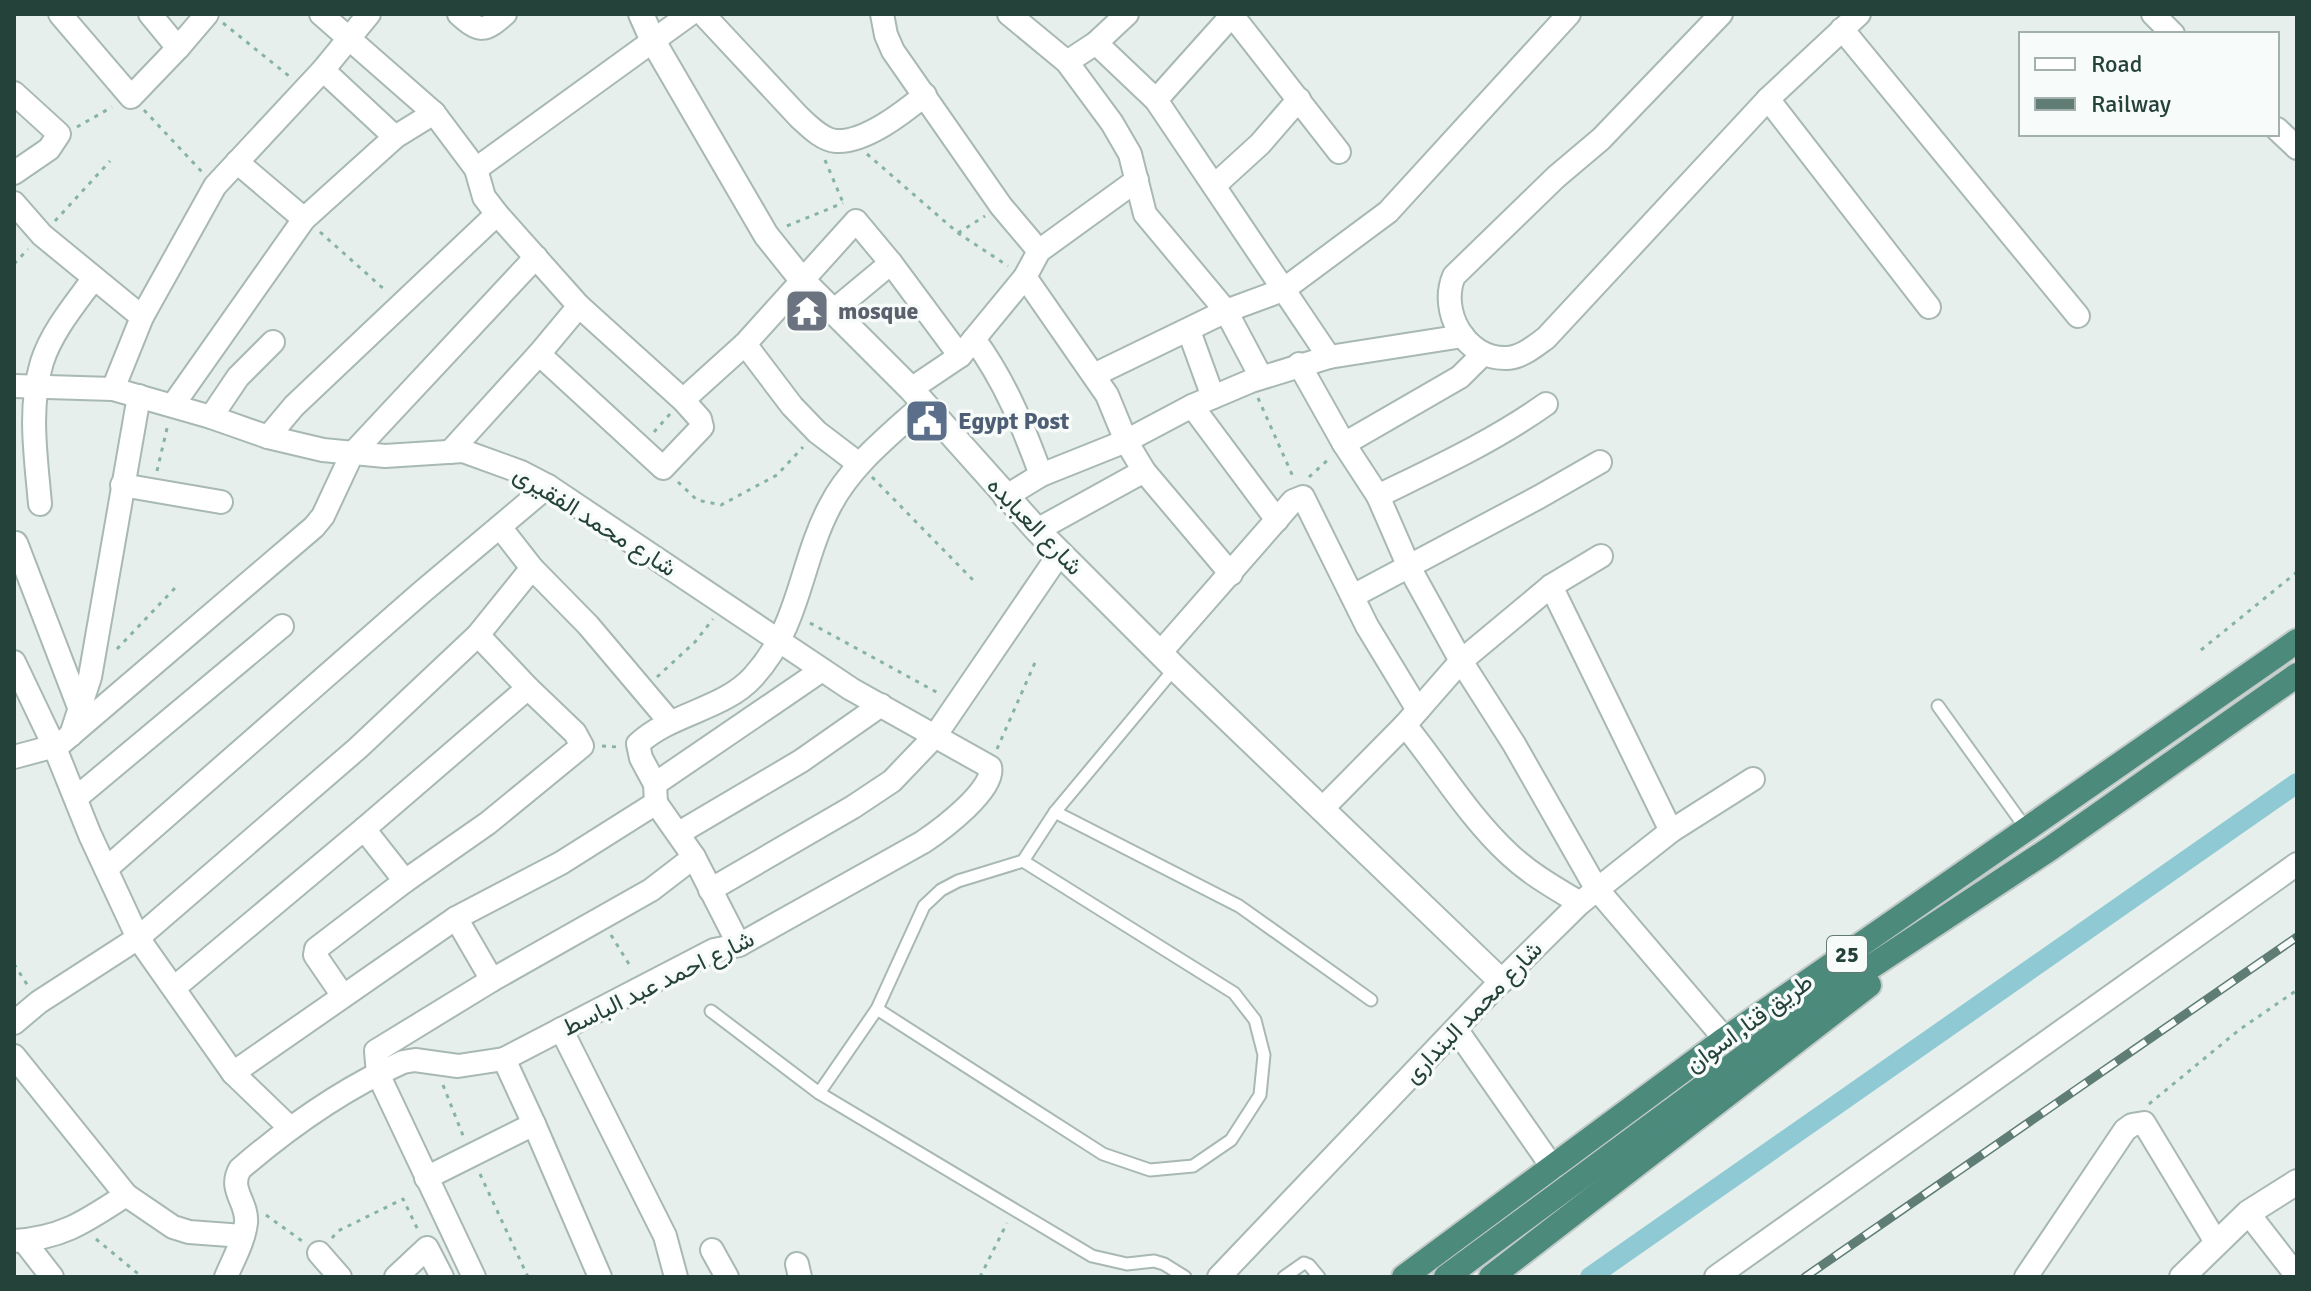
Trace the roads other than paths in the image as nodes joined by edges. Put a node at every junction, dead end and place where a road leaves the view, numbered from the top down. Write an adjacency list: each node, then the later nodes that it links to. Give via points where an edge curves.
1 (60, 14): 23 (street, via 131,97)
2 (150, 14): 23 (street)
3 (321, 14): 20 (street)
4 (369, 14): 20 (street)
5 (459, 14): 6 (street, via 480,29)
6 (505, 14)
7 (641, 14): 21 (street, شارع العبابده)
8 (690, 14): 21 (street)
9 (703, 14): 27 (street, via 822,136 842,140 898,117)
10 (884, 14): 27 (street, via 893,51)
11 (1009, 14): 24 (street)
12 (1127, 14): 22 (street)
13 (1233, 14): 28 (street); 30 (street)
14 (1569, 14): 50 (street, via 1388,212)
15 (1721, 14): 58 (street, via 1601,139 1454,276 1449,302)
16 (2153, 14): 19 (street)
17 (215, 19): 23 (street)
18 (1850, 22): 29 (street); 55 (street)
19 (2171, 32)
20 (349, 36): 25 (street); 31 (street)
21 (653, 41): 37 (street); 49 (street, شارع العبابده, via 766,235)
22 (1096, 43): 24 (street); 30 (street)
23 (178, 48)
24 (1067, 62): 39 (street, via 1124,143)
25 (323, 70): 33 (street); 36 (street)
26 (14, 93): 38 (street, via 59,134 49,149)
27 (925, 95): 44 (street, via 1001,206)
28 (1299, 99): 35 (street); 40 (street)
29 (1768, 99): 52 (street); 63 (street, via 1546,338 1508,358)
30 (1156, 100): 40 (street)
31 (434, 113): 33 (street); 37 (street)
32 (2279, 131): 34 (street)
33 (395, 137): 43 (street)
34 (2297, 148)
35 (1339, 152)
36 (237, 162): 43 (street); 56 (street, via 215,186)
37 (476, 169): 42 (street, via 484,197)
38 (14, 173)
39 (1137, 180): 44 (street); 53 (street, via 1145,214)
40 (1215, 185): 50 (street)
41 (14, 203): 48 (street, via 42,235)
42 (497, 214): 45 (street); 78 (street, via 294,406)
43 (304, 219): 76 (street)
44 (1039, 251): 47 (street)
45 (536, 257): 51 (street); 82 (street)
46 (891, 263): 49 (street, via 856,221); 54 (street); 61 (street)
47 (1025, 277): 61 (street); 66 (street)
48 (94, 278): 56 (street); 68 (street, via 56,333)
49 (802, 280): 54 (street, شارع العبابده); 60 (street)
50 (1283, 290): 53 (street); 64 (street)
51 (579, 306): 62 (street); 73 (street)
52 (1929, 307)
53 (1226, 311): 57 (street); 67 (street)
54 (832, 312): 72 (street, شارع العبابده)
55 (2078, 316)
56 (142, 317): 70 (street)
57 (1189, 331): 66 (street); 74 (street)
58 (1463, 336): 63 (street); 64 (street)
59 (273, 342): 77 (street, via 238,377)
60 (745, 344): 73 (street); 84 (street, via 817,432)
61 (967, 347): 72 (street); 86 (street, via 996,369)
62 (539, 354): 73 (street, via 663,468 702,427); 81 (street)
63 (1483, 354): 80 (street, via 1460,377)
64 (1329, 357): 65 (street)
65 (1299, 364): 67 (street); 80 (street)
66 (1094, 375): 79 (street)
67 (1256, 379): 74 (street)
68 (38, 385): 69 (street, شارع محمد الفقيرى); 70 (street, شارع محمد الفقيرى); 92 (street, via 33,423)
69 (14, 386)
70 (113, 389): 71 (street, شارع محمد الفقيرى)
71 (139, 396): 76 (street, شارع محمد الفقيرى); 87 (street)
72 (918, 396): 84 (street); 90 (street, شارع العبابده)
73 (683, 400)
74 (1203, 401): 79 (street); 93 (street)
75 (1546, 404): 89 (street)
76 (173, 405): 77 (street, شارع محمد الفقيرى)
77 (211, 417): 78 (street, شارع محمد الفقيرى)
78 (268, 437): 82 (street, شارع محمد الفقيرى)
79 (1126, 441): 85 (street); 86 (street)
80 (1344, 444): 89 (street)
81 (450, 452): 82 (street, شارع محمد الفقيرى); 88 (street, شارع محمد الفقيرى, via 494,461)
82 (352, 454): 120 (street, via 314,527)
83 (1600, 462): 99 (street)
84 (859, 464): 106 (street, via 830,506)
85 (1144, 471): 95 (street); 101 (street)
86 (1041, 475): 90 (street)
87 (122, 485): 91 (street); 116 (street, via 90,677)
88 (548, 486): 94 (street); 106 (street, شارع محمد الفقيرى)
89 (1378, 496): 99 (street)
90 (1005, 497): 95 (street, شارع العبابده)
91 (221, 502)
92 (40, 504)
93 (1277, 520): 101 (street); 103 (street, via 1300,492)
94 (500, 527): 100 (street); 135 (street)
95 (1037, 530): 97 (street, شارع العبابده)
96 (16, 543): 116 (street)
97 (1060, 553): 108 (street, شارع العبابده); 119 (street)
98 (1601, 556): 102 (street)
99 (1409, 567): 103 (street); 109 (street)
100 (532, 568): 105 (street); 118 (street)
101 (1231, 574): 108 (street)
102 (1551, 586): 109 (street); 129 (street)
103 (1353, 596): 117 (street)
104 (282, 626): 125 (street)
105 (478, 635): 113 (street); 140 (street, via 358,748)
106 (781, 641): 111 (street, شارع محمد الفقيرى); 118 (street, via 752,679 733,693)
107 (2297, 641): 130 (highway, طريق قنا, اسوان / 25)
108 (1168, 661): 126 (street, شارع العبابده); 127 (lane)
109 (1461, 661): 117 (street); 138 (street, via 1514,744)
110 (14, 662): 120 (street)
111 (822, 670): 114 (street, شارع محمد الفقيرى); 124 (street)
112 (2297, 675): 141 (highway, طريق قنا, اسوان / 25)
113 (528, 688): 128 (street); 136 (street, via 582,746 488,823)
114 (881, 705): 119 (street, شارع محمد الفقيرى); 131 (street, via 801,761)
115 (1938, 706): 130 (lane)
116 (79, 707): 120 (street)
117 (1411, 718): 126 (street); 138 (street, via 1482,825 1509,855 1543,881)
118 (670, 722): 124 (street, via 646,736 638,748)
119 (935, 736): 122 (street, شارع محمد الفقيرى); 137 (street, via 879,790)
120 (63, 741): 121 (street); 125 (street)
121 (14, 757)
122 (990, 767): 142 (street, شارع احمد عبد الباسط, via 990,778 975,797 933,836)
123 (1753, 779): 129 (street, شارع محمد البندارى)
124 (655, 793): 131 (street); 139 (street, via 561,863)
125 (76, 798): 135 (street)
126 (1322, 809): 144 (street, شارع العبابده)
127 (1055, 812): 133 (lane); 147 (lane, via 1239,906)
128 (364, 829): 136 (street); 145 (street)
129 (1671, 831): 138 (street, شارع محمد البندارى)
130 (2028, 831): 153 (highway, طريق قنا, اسوان / 25)
131 (679, 833): 132 (street)
132 (694, 857): 137 (street); 143 (street, via 651,890)
133 (1023, 861): 148 (lane, via 958,881 924,906); 148 (lane, via 1234,993 1255,1020 1264,1055 1260,1095 1231,1140 1193,1166 1150,1170 1103,1154)
134 (2297, 864): 190 (street)
135 (106, 869): 140 (street)
136 (405, 881): 146 (street, via 316,949)
137 (710, 890): 142 (street)
138 (1588, 896): 144 (street, شارع محمد البندارى); 153 (street)
139 (456, 918): 143 (street); 146 (street)
140 (138, 938): 145 (street); 150 (street)
141 (1917, 939): 188 (highway, طريق قنا, اسوان / 25, via 1834,991); 189 (highway, via 1894,966)
142 (739, 945): 151 (street, شارع احمد عبد الباسط, via 714,950)
143 (492, 980): 157 (street, via 378,1049)
144 (1501, 981): 152 (street, شارع محمد البندارى)
145 (174, 988): 156 (street)
146 (343, 996): 156 (street)
147 (1371, 1000)
148 (877, 1009): 158 (lane)
149 (711, 1011): 158 (lane)
150 (14, 1023)
151 (561, 1029): 155 (street, شارع احمد عبد الباسط); 180 (street, via 665,1236)
152 (1456, 1029): 161 (street); 184 (street, شارع محمد البندارى)
153 (1725, 1039): 161 (highway, طريق قنا, اسوان / 25)
154 (14, 1056): 164 (street)
155 (504, 1059): 157 (street, شارع احمد عبد الباسط, via 481,1064 415,1060); 159 (street)
156 (233, 1073): 160 (street)
157 (378, 1074): 160 (street, شارع احمد عبد الباسط); 162 (street)
158 (819, 1093): 171 (lane, via 1092,1256)
159 (534, 1124): 162 (street); 179 (street)
160 (289, 1127): 166 (street, شارع احمد عبد الباسط, via 235,1176 246,1213)
161 (1553, 1168): 187 (highway, طريق قنا, اسوان / 25)
162 (426, 1178): 178 (street)
163 (2297, 1182): 165 (street)
164 (126, 1195): 166 (street, via 173,1227); 167 (street, via 79,1225 46,1238)
165 (2248, 1213): 168 (street); 172 (street)
166 (243, 1236): 174 (street)
167 (19, 1241): 173 (street)
168 (2216, 1242): 191 (street, via 2144,1123 2132,1125); 192 (street)
169 (712, 1250): 181 (street)
170 (319, 1253): 175 (street)
171 (1127, 1264): 182 (lane); 183 (lane, via 1154,1261)
172 (2297, 1276)
173 (52, 1277)
174 (226, 1277)
175 (340, 1277)
176 (396, 1277): 177 (street, via 427,1248)
177 (442, 1277)
178 (474, 1277)
179 (600, 1277)
180 (676, 1277)
181 (727, 1277)
182 (1137, 1277)
183 (1185, 1277)
184 (1219, 1277)
185 (1284, 1277): 186 (lane, via 1307,1263)
186 (1319, 1277)
187 (1404, 1277)
188 (1446, 1277)
189 (1491, 1277)
190 (1716, 1277)
191 (2026, 1277)
192 (2182, 1277)

